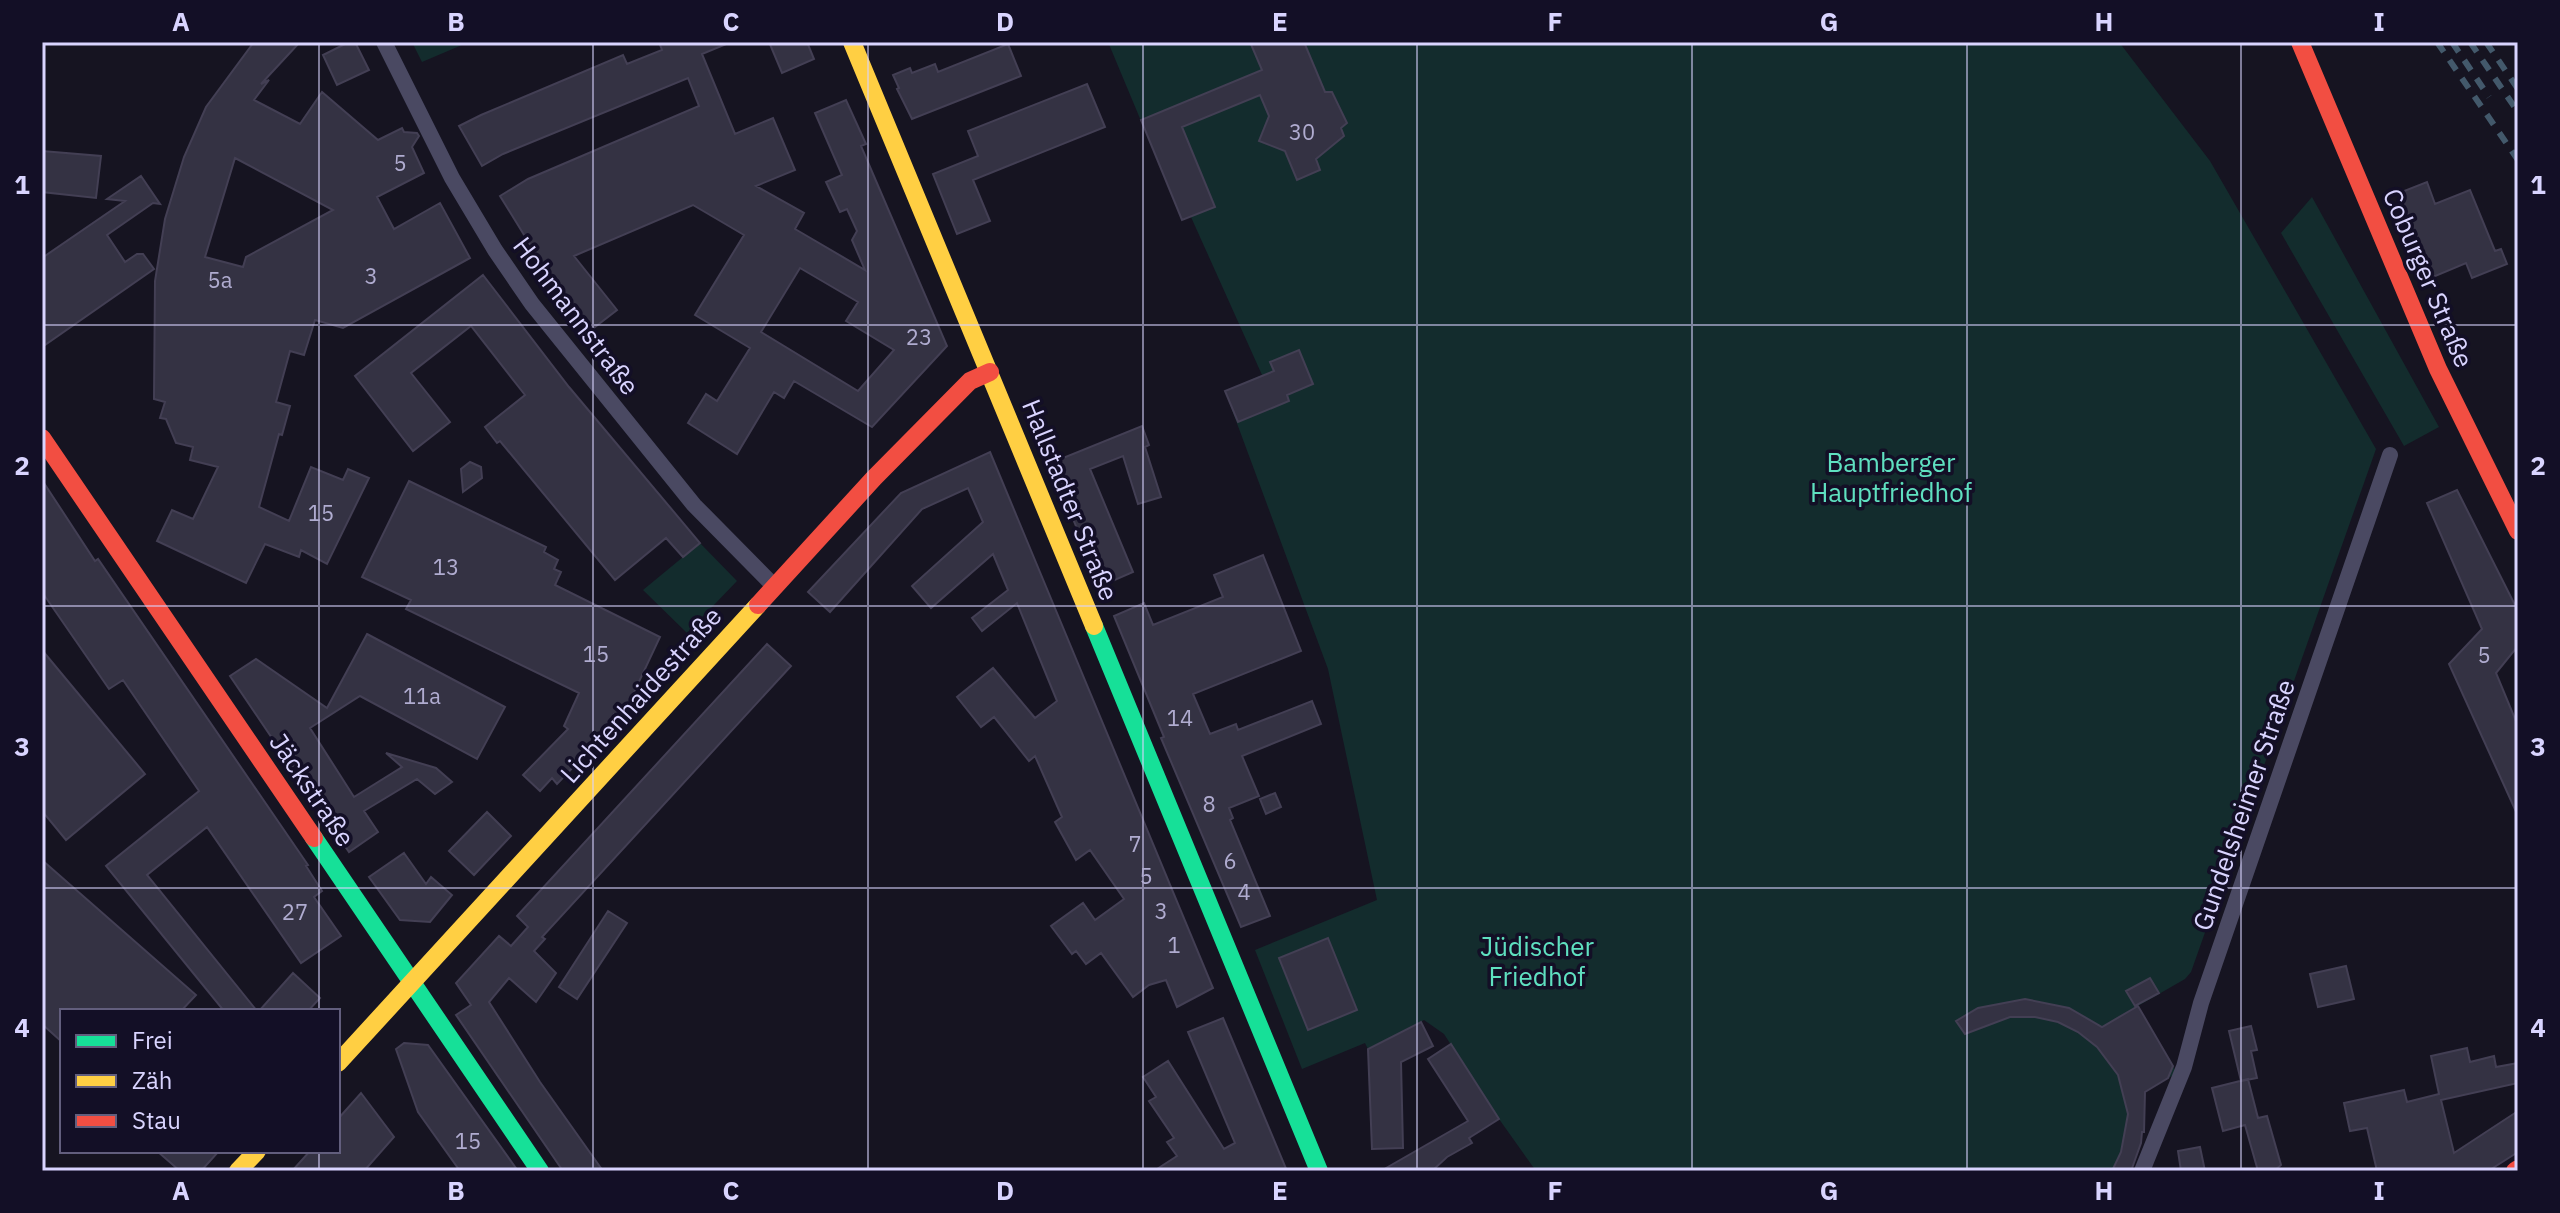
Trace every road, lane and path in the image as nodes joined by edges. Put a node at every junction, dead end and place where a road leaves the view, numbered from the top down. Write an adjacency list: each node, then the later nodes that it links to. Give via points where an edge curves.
1 (384, 42): 8 (street, Hohmannstraße, via 452,178 532,304 700,513)
2 (852, 42): 4 (street, Hallstadter Straße)
3 (2300, 42): 7 (street, Coburger Straße, via 2432,355)
4 (990, 372): 8 (street, Lichtenhaidestraße, via 956,394); 14 (street, Hallstadter Straße)
5 (42, 438): 9 (street, Jäckstraße)
6 (2390, 455): 15 (street, Gundelsheimer Straße, via 2201,1003 2184,1067)
7 (2518, 531)
8 (775, 587): 9 (street, Lichtenhaidestraße)
9 (411, 983): 10 (street, Lichtenhaidestraße); 13 (street, Jäckstraße)
10 (340, 1061)
11 (255, 1153): 12 (street)
12 (238, 1171)
13 (540, 1171)
14 (1319, 1171)
15 (2142, 1171)

